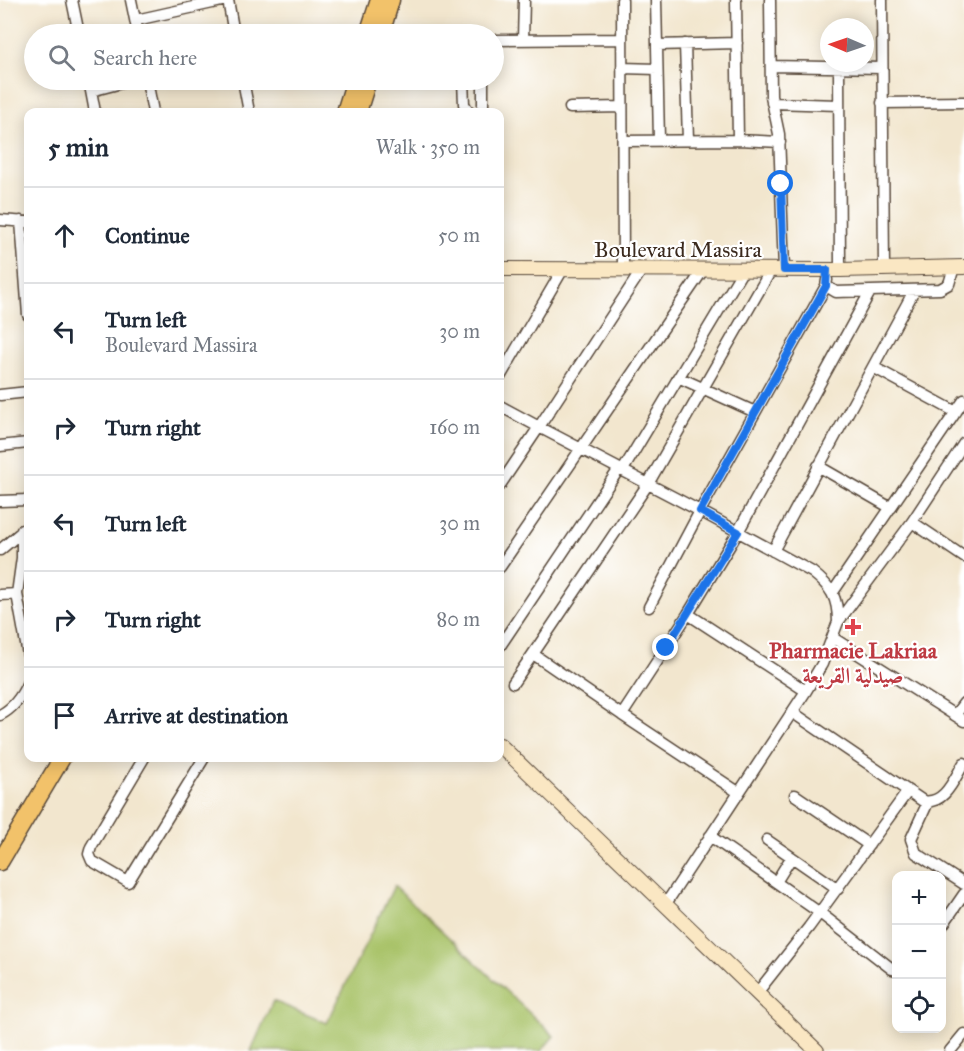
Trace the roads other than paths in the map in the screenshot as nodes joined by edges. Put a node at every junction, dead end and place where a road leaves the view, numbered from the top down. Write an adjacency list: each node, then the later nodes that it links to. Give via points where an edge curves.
1 (72, 0): 13 (street)
2 (131, 0): 12 (street)
3 (227, 0): 12 (street); 15 (street)
4 (379, 0): 16 (main road)
5 (392, 0): 17 (main road)
6 (524, 0): 20 (street)
7 (621, 0): 18 (street)
8 (656, 0): 23 (street)
9 (736, 0): 21 (street)
10 (770, 0): 24 (street)
11 (882, 0): 28 (street)
12 (135, 20): 14 (street)
13 (78, 24)
14 (136, 24)
15 (232, 24)
16 (371, 24)
17 (384, 24)
18 (621, 39): 20 (street); 26 (street)
19 (504, 40): 20 (street)
20 (523, 40)
21 (737, 43): 22 (street); 53 (street)
22 (685, 44): 23 (street); 52 (street)
23 (657, 45): 29 (street)
24 (771, 66): 25 (street); 40 (street)
25 (820, 67)
26 (622, 68): 29 (street); 42 (street)
27 (874, 68): 28 (street)
28 (882, 68): 39 (street)
29 (657, 69): 51 (street)
30 (839, 72): 41 (street)
31 (91, 90): 43 (street)
32 (149, 90): 44 (street)
33 (245, 90): 45 (street)
34 (352, 90): 46 (main road)
35 (365, 90): 47 (main road)
36 (464, 90): 48 (street)
37 (483, 90): 49 (street)
38 (964, 102): 39 (street)
39 (882, 103): 66 (street)
40 (772, 104): 41 (street); 55 (street)
41 (838, 105): 65 (street)
42 (622, 106): 50 (street); 54 (street)
43 (94, 108)
44 (152, 108)
45 (247, 108)
46 (346, 108)
47 (359, 108)
48 (466, 108)
49 (483, 108)
50 (570, 108)
51 (659, 140): 52 (street); 54 (street)
52 (688, 140): 53 (street)
53 (738, 140): 55 (street)
54 (623, 141): 61 (street)
55 (780, 142): 64 (street)
56 (0, 220): 57 (street)
57 (24, 221)
58 (959, 267): 66 (street, Boulevard Massira); 69 (street, via 949,284 940,290)
59 (504, 269): 60 (street, Boulevard Massira)
60 (563, 269): 61 (street, Boulevard Massira); 72 (street)
61 (623, 270): 67 (street, Boulevard Massira)
62 (703, 270): 63 (street, Boulevard Massira); 67 (street, Boulevard Massira); 85 (street)
63 (743, 270): 64 (street, Boulevard Massira); 73 (street)
64 (777, 270): 65 (street, Boulevard Massira); 74 (street)
65 (833, 270): 66 (street, Boulevard Massira); 68 (street)
66 (884, 270)
67 (640, 271): 81 (street)
68 (826, 286): 70 (street, via 836,292); 79 (street)
69 (914, 291): 70 (street); 71 (street)
70 (870, 292): 96 (street)
71 (873, 367): 80 (street); 86 (street)
72 (504, 370)
73 (678, 377): 74 (street); 87 (street)
74 (704, 388): 79 (street); 89 (street)
75 (24, 392): 76 (street)
76 (0, 395)
77 (964, 400): 80 (street)
78 (504, 408): 81 (street)
79 (755, 412): 93 (street)
80 (956, 412): 92 (street)
81 (539, 428): 85 (street); 88 (street)
82 (24, 443): 84 (street)
83 (964, 443): 94 (street)
84 (0, 446)
85 (581, 448): 87 (street); 101 (street)
86 (818, 466): 92 (street); 99 (street)
87 (621, 470): 89 (street); 110 (street)
88 (504, 479)
89 (648, 484): 93 (street); 111 (street)
90 (24, 500): 91 (street)
91 (0, 501)
92 (891, 508): 102 (street)
93 (700, 511): 96 (street); 105 (street)
94 (912, 522): 100 (street); 107 (street)
95 (24, 529): 98 (street)
96 (738, 532): 99 (street); 106 (street)
97 (24, 538): 103 (street)
98 (0, 549)
99 (773, 551): 102 (street, via 812,572)
100 (964, 557)
101 (504, 561)
102 (833, 592): 107 (street)
103 (17, 594): 104 (street); 108 (street)
104 (0, 595)
105 (649, 607)
106 (688, 614): 113 (street); 118 (street)
107 (838, 622): 109 (street)
108 (24, 633)
109 (833, 638): 113 (street); 119 (street)
110 (504, 640)
111 (533, 654): 112 (street); 118 (street)
112 (513, 683)
113 (806, 691): 116 (street)
114 (24, 693): 117 (street)
115 (964, 703): 119 (street)
116 (792, 712): 126 (street); 127 (street)
117 (0, 715)
118 (622, 715): 127 (street)
119 (959, 718)
120 (504, 749): 140 (street)
121 (46, 762): 131 (main road)
122 (60, 762): 135 (main road)
123 (142, 762): 124 (street, via 89,854 92,861 128,882)
124 (202, 762)
125 (964, 763): 129 (street, via 943,797)
126 (908, 791): 129 (street); 133 (street)
127 (738, 792): 130 (street)
128 (795, 795): 133 (street)
129 (928, 802): 137 (street, via 910,839 915,853)
130 (710, 836): 136 (street); 140 (street)
131 (0, 840)
132 (767, 840): 134 (street)
133 (869, 845): 138 (street)
134 (791, 858): 136 (street); 138 (street)
135 (0, 862)
136 (776, 882): 141 (street)
137 (964, 884)
138 (838, 889): 141 (street)
139 (964, 894): 142 (street)
140 (665, 905): 144 (street)
141 (820, 913): 143 (street); 144 (street)
142 (943, 925)
143 (892, 969)
144 (757, 993): 146 (street)
145 (964, 1034): 147 (street)
146 (817, 1051)
147 (950, 1051)

